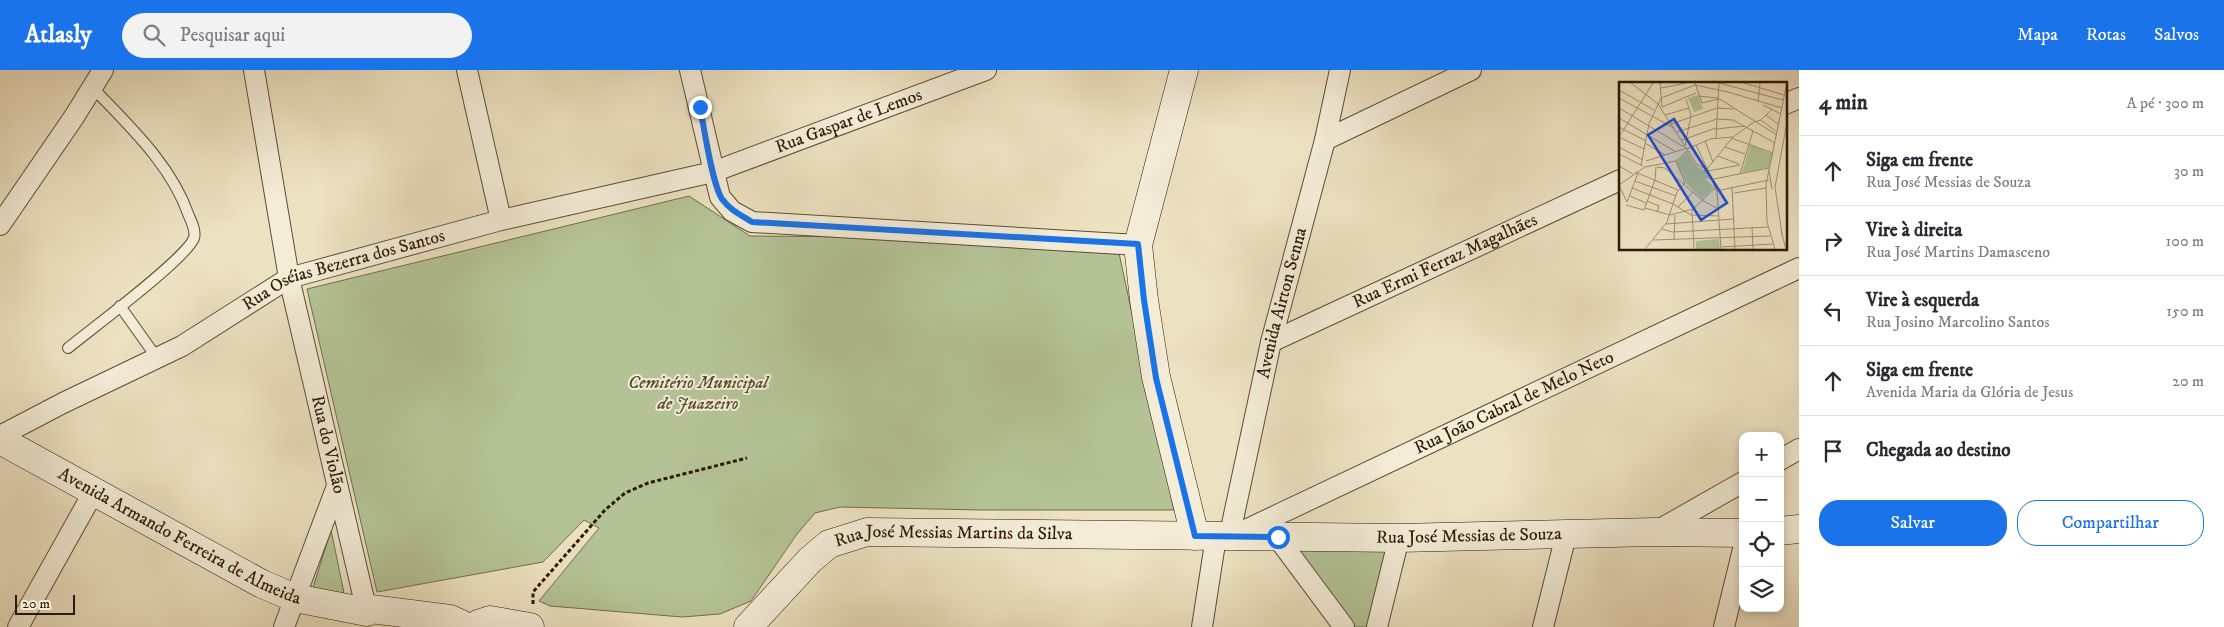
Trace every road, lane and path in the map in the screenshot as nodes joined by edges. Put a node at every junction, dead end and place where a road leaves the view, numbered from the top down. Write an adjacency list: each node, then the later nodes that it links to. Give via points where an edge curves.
1 (254, 70): 18 (street, Rua do Violão)
2 (467, 70): 14 (street)
3 (690, 70): 12 (street)
4 (986, 70): 12 (street, Rua Gaspar de Lemos)
5 (1184, 70): 16 (street)
6 (1340, 70): 11 (street, Avenida Airton Senna)
7 (1471, 70): 11 (street)
8 (98, 78): 15 (street); 19 (lane, via 165,168 184,201 194,229 192,241 180,257)
9 (1799, 98): 10 (street)
10 (1786, 104)
11 (1325, 140): 20 (street, Avenida Airton Senna)
12 (713, 172): 14 (street, Rua Oséias Bezerra dos Santos); 16 (street, via 720,197 732,211 752,222)
13 (1619, 180): 20 (street, Rua Ermi Ferraz Magalhães)
14 (501, 220): 18 (street, Rua Oséias Bezerra dos Santos)
15 (0, 225)
16 (1138, 244): 35 (street, via 1156,378)
17 (1799, 268): 35 (street, Rua João Cabral de Melo Neto)
18 (289, 278): 22 (street, Rua Oséias Bezerra dos Santos, via 182,346); 28 (street, Rua do Violão)
19 (120, 306): 21 (lane); 22 (lane)
20 (1271, 342): 35 (street, Avenida Airton Senna)
21 (68, 348)
22 (157, 358): 23 (street, Rua Oséias Bezerra dos Santos, via 63,403)
23 (0, 438): 29 (street, Avenida Armando Ferreira de Almeida)
24 (1799, 449): 26 (street)
25 (747, 458): 41 (path, via 648,483 625,493 533,592)
26 (1784, 458)
27 (1739, 484): 32 (street)
28 (336, 486): 39 (street); 40 (street, Rua do Violão)
29 (93, 493): 39 (street, Avenida Armando Ferreira de Almeida, via 262,584); 43 (street)
30 (1799, 529): 31 (street)
31 (1784, 530)
32 (1655, 532): 33 (street, Rua José Messias de Souza); 34 (street, Rua José Messias de Souza)
33 (1739, 533)
34 (1566, 535): 37 (street, Rua José Messias de Souza); 50 (street)
35 (1213, 537): 36 (street, Rua José Messias de Souza); 46 (street, Rua José Messias Martins da Silva, via 867,532 829,544); 47 (street, Avenida Airton Senna)
36 (1278, 537): 37 (street, Rua José Messias de Souza); 48 (street)
37 (1399, 538): 49 (street)
38 (1739, 565): 51 (street)
39 (295, 598): 40 (street, Avenida Armando Ferreira de Almeida); 44 (street)
40 (367, 612): 42 (street, via 450,619); 45 (street)
41 (531, 617): 42 (street)
42 (470, 625)
43 (18, 627)
44 (284, 627)
45 (394, 627)
46 (748, 627)
47 (1202, 627)
48 (1344, 627)
49 (1377, 627)
50 (1544, 627)
51 (1724, 627)

